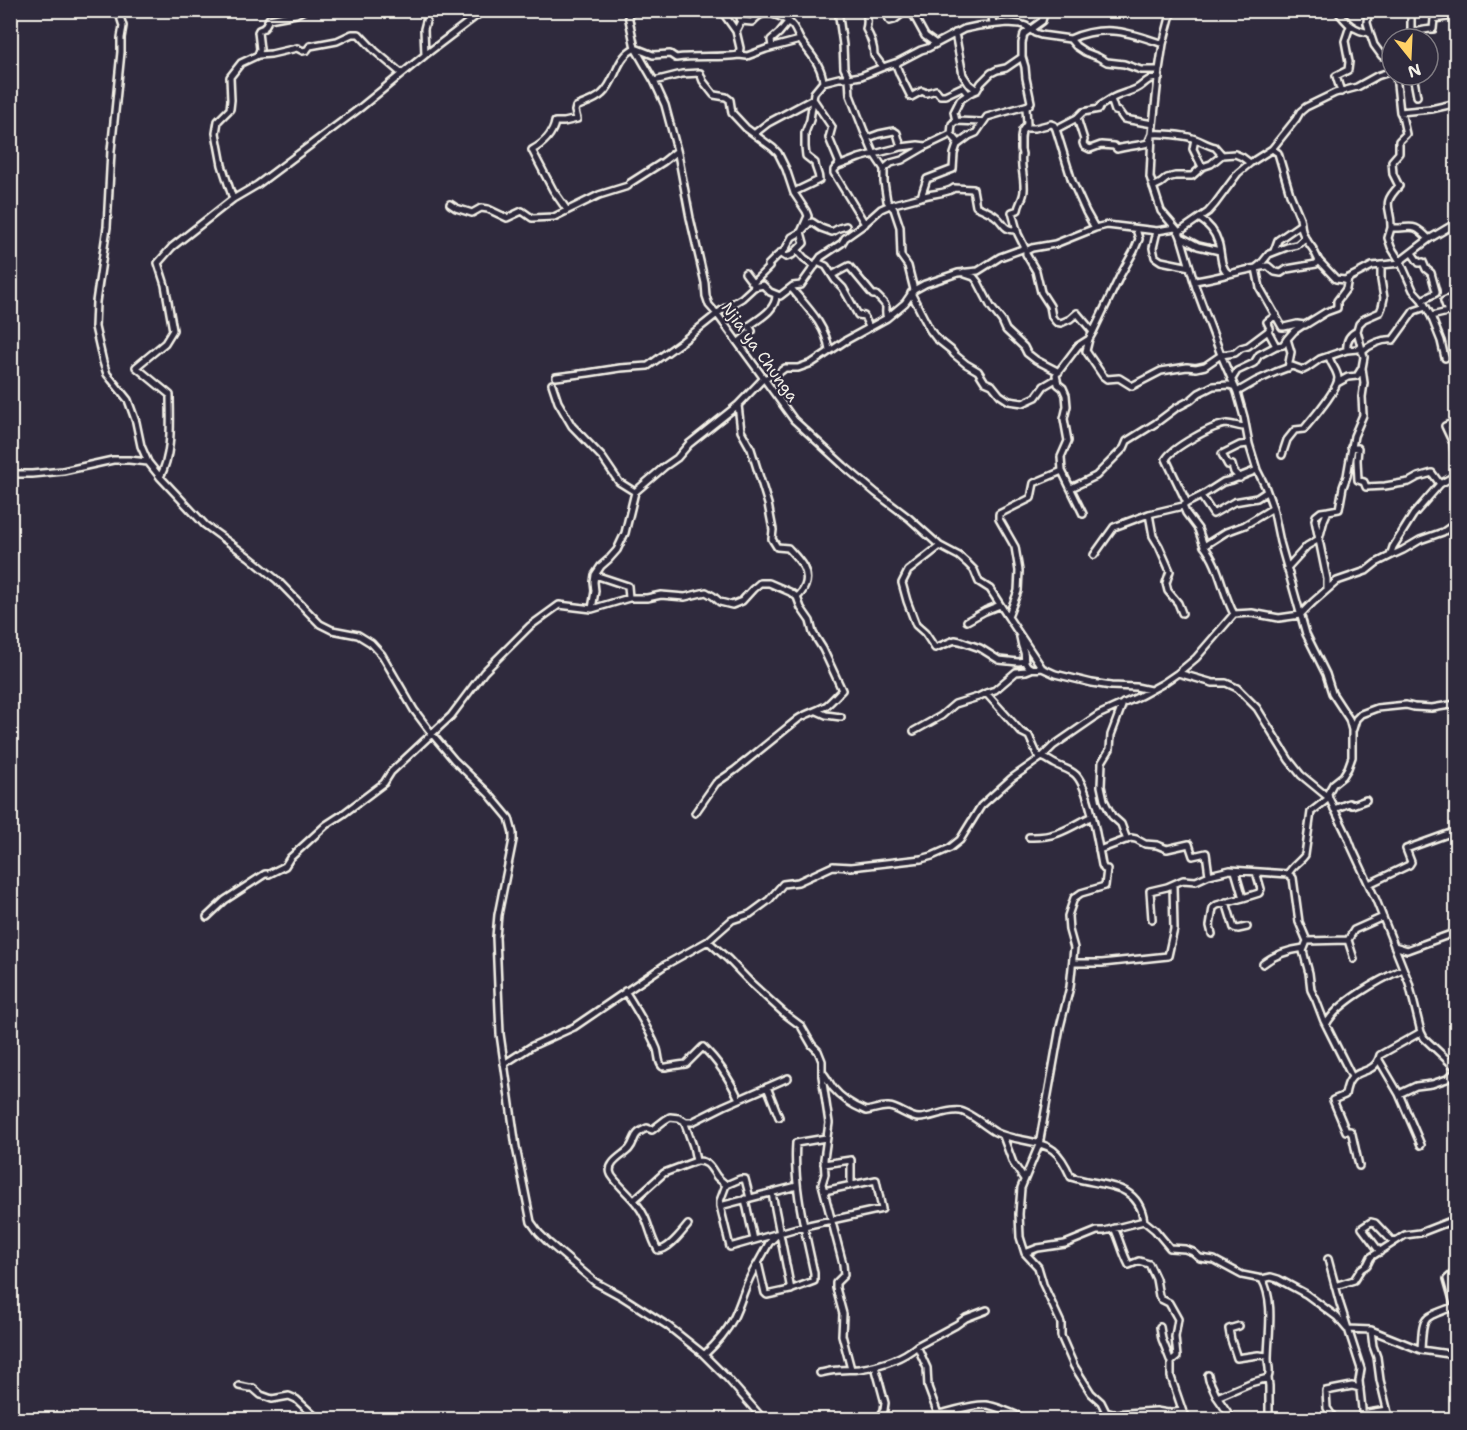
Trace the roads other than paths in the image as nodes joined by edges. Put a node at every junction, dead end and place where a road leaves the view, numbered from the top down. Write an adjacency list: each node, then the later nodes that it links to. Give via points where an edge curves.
1 (118, 10): 165 (street, via 123,26 95,327 107,374 128,400)
2 (304, 10): 36 (street, via 269,19 258,32)
3 (429, 10): 37 (street, via 424,29)
4 (484, 10): 37 (street)
5 (627, 10): 34 (street, Njia ya Chunga)
6 (722, 10): 26 (street)
7 (740, 10): 19 (street)
8 (838, 10): 45 (street)
9 (865, 10): 41 (street, via 874,55)
10 (884, 10): 11 (street, via 890,21)
11 (907, 10): 31 (street, via 925,36)
12 (992, 10): 21 (street)
13 (1045, 10): 25 (street, via 1042,21)
14 (1172, 10): 32 (street)
15 (1337, 10): 22 (street)
16 (1368, 10): 28 (street)
17 (1411, 10): 23 (street)
18 (1448, 10): 24 (street, via 1447,17 1434,19)
19 (741, 21): 20 (street, via 752,22 766,13); 26 (street)
20 (788, 22): 30 (street); 33 (street, via 771,40)
21 (993, 24): 25 (street, via 1020,24); 27 (street)
22 (1350, 26): 28 (street); 52 (street, via 1345,41 1348,70 1336,76)
23 (1411, 27)
24 (1433, 27)
25 (1031, 30): 29 (street); 39 (street, via 1024,34)
26 (736, 31): 38 (street)
27 (955, 33): 31 (street); 51 (street, via 963,75)
28 (1370, 33): 35 (street)
29 (1070, 39): 32 (street, via 1118,30); 42 (street, via 1085,52 1107,62)
30 (800, 40): 33 (street); 48 (street, via 820,68)
31 (936, 44): 40 (street)
32 (1163, 44): 42 (street)
33 (772, 47): 38 (street)
34 (635, 48): 38 (street, via 676,58); 47 (street, Njia ya Chunga); 88 (street, via 622,58 604,93 576,107 577,119 555,122 548,138 532,150)
35 (1380, 53)
36 (258, 55): 43 (street, via 297,48 303,51 360,34); 85 (street, via 240,63 230,77 230,109 218,122 216,133)
37 (425, 55): 43 (street)
38 (739, 55)
39 (1022, 57): 51 (street, via 991,73); 58 (street)
40 (898, 63): 41 (street); 53 (street, via 911,96 936,90 945,95 962,87)
41 (883, 67): 45 (street)
42 (1159, 70): 46 (street)
43 (402, 74): 85 (street)
44 (1380, 75): 52 (street)
45 (849, 78): 48 (street); 69 (street, via 850,95)
46 (1159, 78): 56 (street); 63 (street)
47 (654, 81): 66 (street, via 700,73 714,95 730,100 732,113); 75 (street, Njia ya Chunga)
48 (823, 82): 55 (street)
49 (1397, 87): 59 (street)
50 (1415, 87): 54 (street)
51 (977, 90): 53 (street)
52 (1341, 92): 74 (street, via 1306,107)
53 (968, 94): 61 (street, via 954,112)
54 (1417, 96)
55 (813, 99): 66 (street); 79 (street, via 832,127 829,138); 83 (street, via 805,147 806,156 819,172 819,180)
56 (1111, 99): 60 (street); 63 (street, via 1115,111 1124,119)
57 (1456, 102): 59 (street)
58 (1029, 105): 62 (street, via 987,117); 64 (street)
59 (1400, 111): 95 (street, via 1406,134 1392,161 1399,186 1387,203)
60 (1077, 118): 65 (street); 68 (street, via 1084,146 1090,149 1144,144)
61 (956, 121): 62 (street); 67 (street)
62 (982, 124): 71 (street, via 976,133)
63 (1153, 124): 68 (street)
64 (1025, 128): 65 (street, via 1051,124); 97 (street, via 1020,150 1024,196 1018,210 1012,212)
65 (1056, 129): 94 (street, via 1072,181)
66 (754, 134): 83 (street, via 778,153)
67 (951, 134): 71 (street); 72 (street)
68 (1152, 134): 70 (street); 82 (street)
69 (868, 138): 73 (street, via 894,131); 76 (street)
70 (1195, 139): 77 (street); 80 (street, via 1193,149)
71 (959, 143): 84 (street, via 953,169 927,180)
72 (926, 146): 73 (street); 81 (street)
73 (901, 147): 76 (street)
74 (1272, 148): 78 (street); 92 (street, via 1278,153)
75 (677, 151): 88 (street, via 628,186); 130 (street, Njia ya Chunga, via 706,296)
76 (874, 154): 79 (street); 81 (street)
77 (1222, 154): 78 (street, via 1235,154); 80 (street)
78 (1250, 163): 89 (street)
79 (838, 166): 91 (street, via 834,173)
80 (1202, 167): 82 (street, via 1192,176 1167,178)
81 (884, 169): 87 (street)
82 (1153, 187): 100 (street, via 1161,211)
83 (794, 192): 99 (street, via 808,216)
84 (921, 197): 87 (street); 97 (street, via 954,188 973,189 976,206 997,216 1006,229)
85 (233, 199): 171 (street, via 172,247 158,263 173,330 165,343 136,368 170,395 170,432)
86 (450, 204): 88 (street, via 472,213 488,209 507,218 522,211 532,218 554,217)
87 (890, 205): 91 (street); 123 (street, via 900,227 901,256 908,266)
88 (567, 210)
89 (1200, 219): 100 (street); 105 (street, via 1210,226)
90 (1456, 223): 102 (street)
91 (865, 224): 111 (street)
92 (1301, 224): 101 (street); 106 (street, via 1278,240)
93 (846, 226): 99 (street, via 832,232 809,222)
94 (1095, 228): 96 (street, via 1107,225); 104 (street, via 1055,244)
95 (1391, 228): 102 (street, via 1419,229); 110 (street, via 1388,238)
96 (1136, 229): 98 (street); 137 (street, via 1139,239 1134,251)
97 (1017, 231): 104 (street)
98 (1157, 231): 100 (street); 113 (street, via 1155,257)
99 (801, 232): 103 (street, via 804,243); 107 (street)
100 (1178, 233): 105 (street, via 1198,246); 113 (street)
101 (1305, 238): 106 (street, via 1297,245); 109 (street)
102 (1429, 239): 108 (street)
103 (797, 250): 107 (street, via 792,255); 111 (street)
104 (1025, 250): 115 (street, via 1000,257 978,271); 137 (street, via 1056,322 1061,324 1077,313)
105 (1220, 251): 117 (street, via 1223,268)
106 (1274, 251): 114 (street)
107 (780, 253): 121 (street)
108 (1412, 253): 110 (street); 126 (street, via 1431,273 1436,291)
109 (1319, 261): 114 (street, via 1278,273 1268,266); 119 (street, via 1336,279)
110 (1401, 263): 112 (street); 126 (street)
111 (816, 264): 118 (street, via 826,266); 122 (street, via 801,285)
112 (1382, 265): 119 (street); 136 (street, via 1382,308 1364,319)
113 (1190, 267): 120 (street)
114 (1256, 268): 117 (street); 131 (street, via 1260,288)
115 (964, 272): 123 (street); 151 (street, via 978,282 1006,330 1027,353)
116 (745, 273): 121 (street)
117 (1229, 274): 120 (street)
118 (832, 275): 133 (street, via 849,266 883,303); 135 (street)
119 (1348, 278): 134 (street, via 1337,308)
120 (1195, 281): 146 (street)
121 (754, 286): 124 (street, via 763,285); 130 (street)
122 (791, 288): 124 (street); 145 (street, via 822,327)
123 (913, 292): 133 (street); 154 (street, via 922,318 936,338 1009,401 1023,403 1036,397)
124 (776, 295): 141 (street, via 770,310 749,326 752,331)
125 (1453, 297): 129 (street, via 1444,302)
126 (1422, 300): 127 (street)
127 (1426, 307): 132 (street); 143 (street, via 1414,311 1393,340)
128 (1456, 308): 129 (street)
129 (1448, 312): 132 (street)
130 (717, 314): 141 (street, Njia ya Chunga); 152 (street, via 648,366)
131 (1275, 315): 134 (street, via 1282,327); 138 (street, via 1267,321)
132 (1431, 316): 148 (street)
133 (887, 318): 135 (street)
134 (1303, 325): 140 (street)
135 (870, 327): 145 (street)
136 (1357, 331): 143 (street); 144 (street, via 1346,344)
137 (1093, 332): 139 (street)
138 (1268, 332): 142 (street); 146 (street, via 1235,353)
139 (1089, 339): 146 (street, via 1086,351 1103,376 1119,378 1132,386 1161,371 1205,366); 151 (street, via 1078,346)
140 (1287, 339): 142 (street); 149 (street, via 1292,352)
141 (738, 343): 153 (street, Njia ya Chunga)
142 (1276, 346): 155 (street, via 1259,354 1254,363 1237,371)
143 (1361, 349): 144 (street); 150 (street)
144 (1347, 350): 147 (street)
145 (829, 351): 153 (street, via 812,363 785,368)
146 (1221, 355): 155 (street)
147 (1329, 356): 149 (street, via 1303,370); 157 (street)
148 (1445, 358)
149 (1288, 368): 158 (street)
150 (1362, 368): 157 (street, via 1357,376); 163 (street, via 1363,415)
151 (1059, 372): 154 (street)
152 (556, 376)
153 (763, 379): 159 (street); 184 (street, Njia ya Chunga, via 794,420)
154 (1056, 379): 168 (street, via 1066,395 1064,419 1068,441 1061,457)
155 (1232, 379): 158 (street)
156 (552, 384): 175 (street, via 572,426 602,457 619,482)
157 (1337, 384): 164 (street, via 1304,429 1295,430 1290,436)
158 (1236, 390): 161 (street); 174 (street, via 1229,385 1213,386 1199,393 1127,441 1096,476)
159 (738, 405): 175 (street); 191 (street, via 741,431 751,449 768,504 772,539 777,547 788,548 807,572 802,594)
160 (1456, 421): 166 (street, via 1445,426)
161 (1245, 427): 162 (street); 178 (street, via 1215,427 1169,454 1166,459)
162 (1249, 444): 167 (street); 172 (street, via 1222,454)
163 (1351, 447): 173 (street, via 1358,448 1358,480 1366,488 1409,482 1432,473); 183 (street, via 1339,509 1328,511)
164 (1282, 455)
165 (148, 462): 169 (street, via 113,460 63,471); 171 (street)
166 (1456, 464)
167 (1257, 470): 172 (street); 176 (street)
168 (1062, 471): 174 (street); 198 (street, via 1034,483 1031,498 999,514 1015,547 1019,571 1018,591)
169 (10, 474)
170 (1456, 475): 173 (street)
171 (160, 477): 215 (street, via 205,525 277,580 320,624 371,643)
172 (1240, 478): 177 (street, via 1223,482)
173 (1440, 484): 187 (street, via 1413,515)
174 (1071, 488): 180 (street)
175 (635, 492): 189 (street, via 617,550)
176 (1266, 492): 177 (street, via 1257,498 1234,502 1213,514); 179 (street)
177 (1201, 496): 178 (street)
178 (1185, 505): 181 (street); 185 (street)
179 (1273, 508): 185 (street); 188 (street)
180 (1083, 514)
181 (1149, 514): 186 (street, via 1114,527); 195 (street, via 1153,536 1170,571 1168,591)
182 (1456, 523): 187 (street)
183 (1319, 539): 188 (street); 190 (street)
184 (940, 546): 193 (street, Njia ya Chunga, via 960,556); 201 (street, via 908,571 902,584 916,625 935,648 955,640 980,648 999,660)
185 (1204, 546): 196 (street)
186 (1094, 555)
187 (1390, 556): 190 (street, via 1366,571 1337,580)
188 (1287, 568): 197 (street)
189 (595, 575): 192 (street, via 628,586); 194 (street)
190 (1327, 589): 197 (street)
191 (796, 597): 192 (street, via 769,583 760,583 742,601 732,604 720,602 705,592 685,597); 211 (street, via 842,690)
192 (629, 598): 194 (street)
193 (1000, 605): 198 (street, Njia ya Chunga); 199 (street)
194 (592, 609): 215 (street, via 558,605 544,615 484,672 451,717)
195 (1182, 613)
196 (1234, 614): 197 (street, via 1279,618); 202 (street)
197 (1300, 615): 214 (street)
198 (1008, 617): 200 (street, Njia ya Chunga)
199 (967, 621)
200 (1020, 636): 201 (street); 203 (street, Njia ya Chunga)
201 (1025, 661): 204 (street)
202 (1193, 661): 205 (street); 206 (street)
203 (1042, 668): 204 (street); 207 (street, via 1092,683)
204 (1031, 669): 208 (street, via 1017,672)
205 (1178, 673): 206 (street); 207 (street)
206 (1196, 678): 217 (street, via 1237,688 1261,713 1301,775)
207 (1150, 690): 209 (street)
208 (986, 693): 213 (street, via 955,704); 216 (street, via 1029,736)
209 (1123, 703): 216 (street, via 1098,715); 224 (street, via 1110,749 1102,762 1101,786 1104,800)
210 (1456, 704): 214 (street, via 1377,708 1361,714)
211 (817, 711): 212 (street); 220 (street, via 798,719 716,783)
212 (841, 717)
213 (914, 730)
214 (1352, 730): 217 (street, via 1352,757 1343,776 1333,784)
215 (432, 734): 234 (street, via 384,783 326,825 285,866 225,900); 253 (street, via 497,803 509,819 513,833 496,937)
216 (1042, 757): 221 (street, via 1077,777); 242 (street, via 981,806 960,840 950,848 921,859 833,866 798,882 783,884 769,900 750,914 732,920)
217 (1329, 798): 219 (street); 228 (street, via 1311,812 1305,855)
218 (1366, 800): 219 (street)
219 (1334, 809): 230 (street)
220 (695, 813)
221 (1092, 816): 223 (street, via 1053,836); 225 (street)
222 (1456, 831): 230 (street, via 1406,849 1409,865)
223 (1029, 837)
224 (1127, 840): 225 (street); 229 (street, via 1167,849 1189,844 1193,855 1206,853)
225 (1099, 850): 246 (street, via 1102,865 1107,869 1105,886 1081,892 1074,898 1068,916)
226 (1235, 871): 227 (street); 229 (street); 232 (street)
227 (1256, 872): 228 (street); 232 (street, via 1259,893)
228 (1288, 874): 241 (street, via 1293,879 1299,922)
229 (1209, 875): 231 (street)
230 (1369, 884): 235 (street)
231 (1173, 885): 236 (street, via 1149,891); 246 (street, via 1174,929 1168,956)
232 (1243, 898): 233 (street)
233 (1226, 902): 237 (street, via 1234,927); 238 (street, via 1213,908)
234 (207, 917)
235 (1383, 917): 240 (street, via 1354,930); 243 (street)
236 (1152, 919)
237 (1247, 927)
238 (1212, 934)
239 (1456, 934): 243 (street, via 1407,950)
240 (1348, 939): 241 (street); 245 (street)
241 (1307, 940): 244 (street)
242 (708, 941): 249 (street); 255 (street, via 801,1026 818,1052)
243 (1394, 946): 248 (street)
244 (1304, 948): 247 (street, via 1281,953); 250 (street, via 1311,990)
245 (1354, 959)
246 (1073, 963): 265 (street)
247 (1263, 964)
248 (1403, 969): 250 (street, via 1356,996); 251 (street)
249 (626, 991): 253 (street, via 574,1027); 260 (street, via 662,1066 686,1064 703,1047 718,1063)
250 (1326, 1025): 256 (street)
251 (1421, 1032): 252 (street, via 1380,1054); 254 (street)
252 (1379, 1060): 256 (street, via 1368,1071); 259 (street)
253 (504, 1064): 304 (street, via 531,1222 549,1243 595,1281 668,1326)
254 (1456, 1070): 259 (street, via 1447,1079 1420,1084)
255 (822, 1072): 263 (street, via 842,1098 866,1111 889,1107 917,1118 958,1110); 264 (street, via 829,1123)
256 (1352, 1077): 269 (street, via 1345,1095 1333,1100 1346,1131 1352,1134)
257 (788, 1078): 258 (street)
258 (766, 1087): 260 (street); 261 (street)
259 (1399, 1094): 266 (street)
260 (739, 1099): 262 (street, via 692,1122)
261 (779, 1117)
262 (684, 1121): 267 (street); 277 (street, via 670,1117 652,1130 643,1130 611,1168 611,1176)
263 (1003, 1136): 265 (street); 270 (street)
264 (826, 1138): 268 (street); 273 (street, via 796,1143)
265 (1039, 1145): 270 (street); 281 (street, via 1060,1158 1071,1177 1126,1191 1137,1203)
266 (1421, 1145)
267 (696, 1161): 271 (street, via 709,1165); 277 (street, via 664,1173)
268 (824, 1164): 272 (street, via 850,1160); 274 (street)
269 (1359, 1167)
270 (1024, 1179): 289 (street, via 1019,1214)
271 (726, 1185): 276 (street, via 745,1179); 278 (street)
272 (851, 1185): 274 (street); 280 (street, via 876,1180 882,1209)
273 (797, 1186): 275 (street); 283 (street)
274 (824, 1191): 280 (street)
275 (772, 1193): 276 (street); 285 (street)
276 (748, 1199): 278 (street); 286 (street)
277 (634, 1200): 282 (street, via 645,1215 658,1250 669,1246)
278 (720, 1206): 286 (street, via 730,1247)
279 (1456, 1219): 287 (street)
280 (832, 1221): 283 (street); 309 (street, via 843,1264 844,1275 836,1288)
281 (1144, 1221): 284 (street); 293 (street, via 1170,1248 1193,1252 1242,1275)
282 (688, 1225)
283 (804, 1226): 285 (street); 295 (street, via 815,1279)
284 (1114, 1228): 289 (street); 307 (street, via 1129,1265 1139,1261 1149,1264 1159,1296 1169,1303 1178,1319 1177,1357)
285 (780, 1233): 286 (street); 291 (street); 295 (street)
286 (754, 1240)
287 (1393, 1242): 288 (street); 288 (street, via 1375,1223 1362,1228)
288 (1380, 1252): 294 (street, via 1371,1257 1354,1280)
289 (1025, 1253): 316 (street, via 1038,1267 1074,1365)
290 (1328, 1259): 294 (street)
291 (758, 1263): 295 (street, via 767,1295); 304 (street, via 734,1318)
292 (1456, 1271): 296 (street, via 1447,1278)
293 (1262, 1279): 300 (street, via 1278,1279 1306,1294); 306 (street, via 1267,1287)
294 (1335, 1286): 300 (street)
295 (791, 1290)
296 (1456, 1309): 303 (street, via 1428,1317 1422,1326)
297 (987, 1310): 302 (street)
298 (1239, 1326): 306 (street, via 1229,1329 1237,1358)
299 (1160, 1327): 307 (street)
300 (1347, 1329): 301 (street); 314 (street, via 1361,1369)
301 (1371, 1330): 303 (street); 319 (street)
302 (917, 1346): 308 (street); 323 (street, via 927,1368 928,1387 938,1414 985,1405)
303 (1421, 1350): 305 (street)
304 (704, 1355): 321 (street)
305 (1456, 1355)
306 (1268, 1356): 312 (street)
307 (1171, 1362): 317 (street, via 1171,1377)
308 (875, 1366): 309 (street); 322 (street, via 885,1403)
309 (851, 1370): 310 (street)
310 (820, 1373)
311 (1208, 1375): 315 (street)
312 (1268, 1378): 315 (street); 329 (street)
313 (239, 1386): 320 (street, via 253,1388 272,1400 289,1396)
314 (1360, 1388): 318 (street); 330 (street, via 1326,1391 1327,1408)
315 (1217, 1397): 328 (street)
316 (1106, 1412): 317 (street); 326 (street)
317 (1183, 1412): 327 (street)
318 (1362, 1416): 319 (street)
319 (1388, 1416)
320 (319, 1419)
321 (764, 1419)
322 (878, 1419)
323 (1027, 1419)
324 (1064, 1419): 325 (street)
325 (1069, 1419)
326 (1091, 1419)
327 (1190, 1419)
328 (1233, 1419)
329 (1266, 1419)
330 (1335, 1419)

